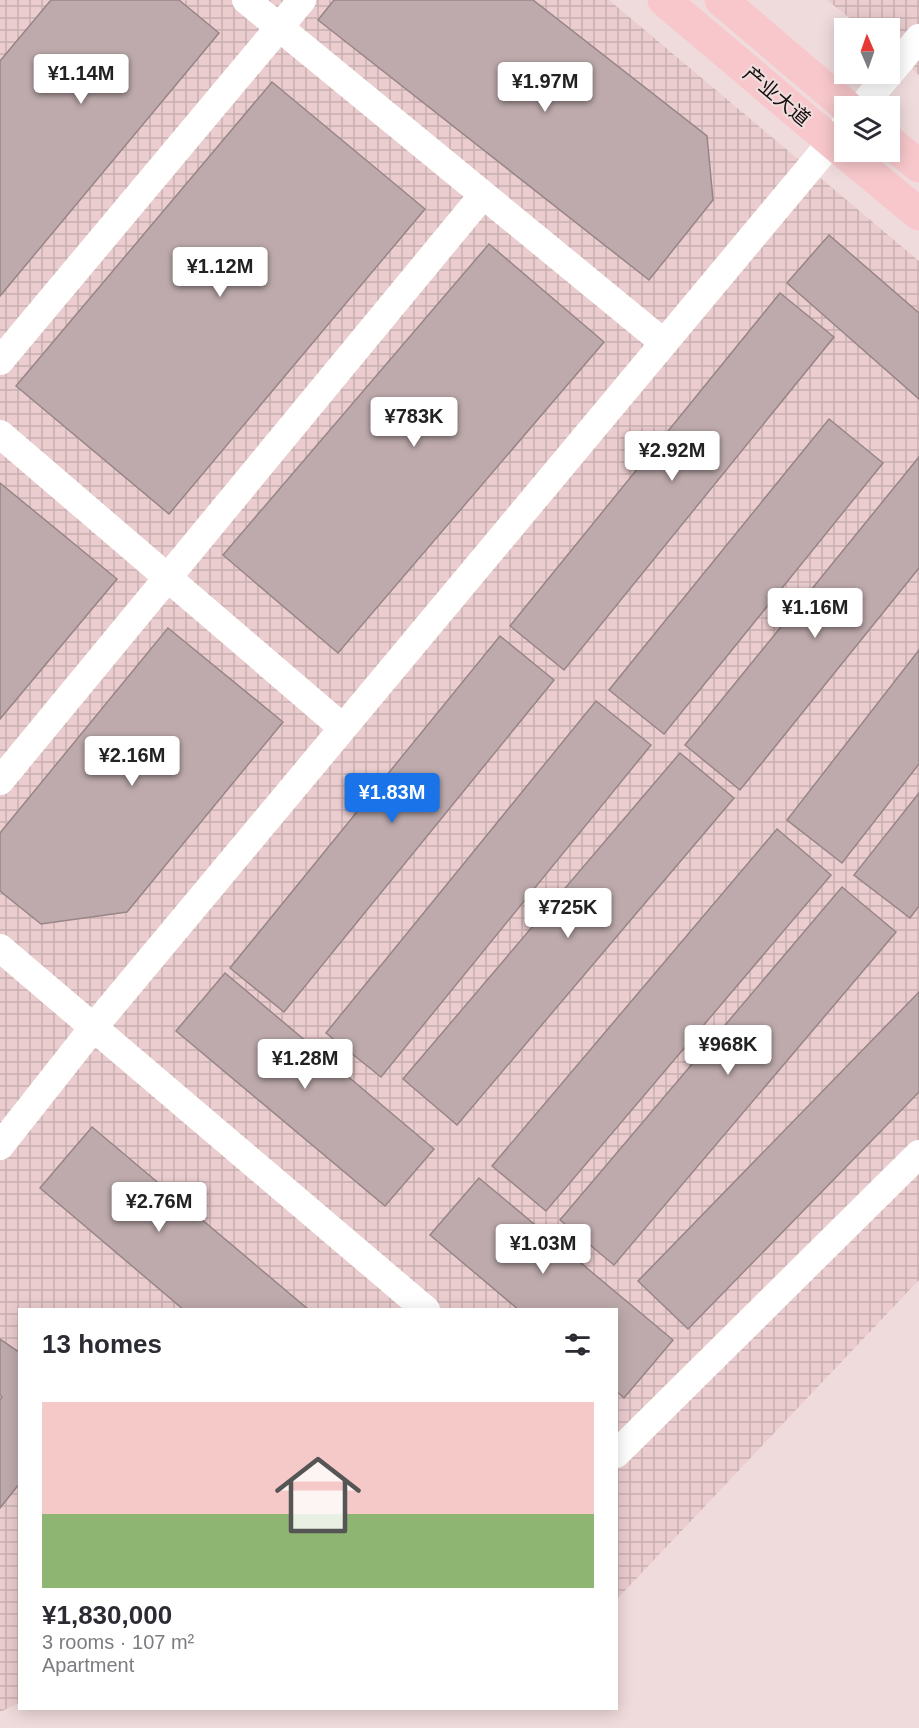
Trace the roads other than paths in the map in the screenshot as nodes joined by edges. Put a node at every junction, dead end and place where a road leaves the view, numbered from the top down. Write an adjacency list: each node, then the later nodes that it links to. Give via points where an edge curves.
1 (246, 0): 5 (street)
2 (302, 0): 5 (street)
3 (664, 0): 11 (main road, 产业大道)
4 (721, 0): 9 (main road, 产业大道)
5 (279, 27): 16 (street); 19 (street)
6 (919, 38): 7 (street)
7 (900, 60)
8 (880, 84): 10 (street)
9 (834, 96)
10 (870, 96)
11 (834, 132)
12 (834, 140): 18 (street)
13 (900, 150): 15 (main road)
14 (866, 162): 17 (main road, 产业大道)
15 (919, 166)
16 (483, 195): 18 (street); 21 (street)
17 (919, 214)
18 (664, 343): 22 (street)
19 (0, 361)
20 (0, 434): 21 (street)
21 (167, 578): 22 (street); 23 (street)
22 (343, 728): 25 (street)
23 (0, 781)
24 (0, 948): 25 (street)
25 (93, 1028): 26 (street); 28 (street)
26 (0, 1146)
27 (919, 1154): 29 (street)
28 (424, 1308)
29 (618, 1452)

